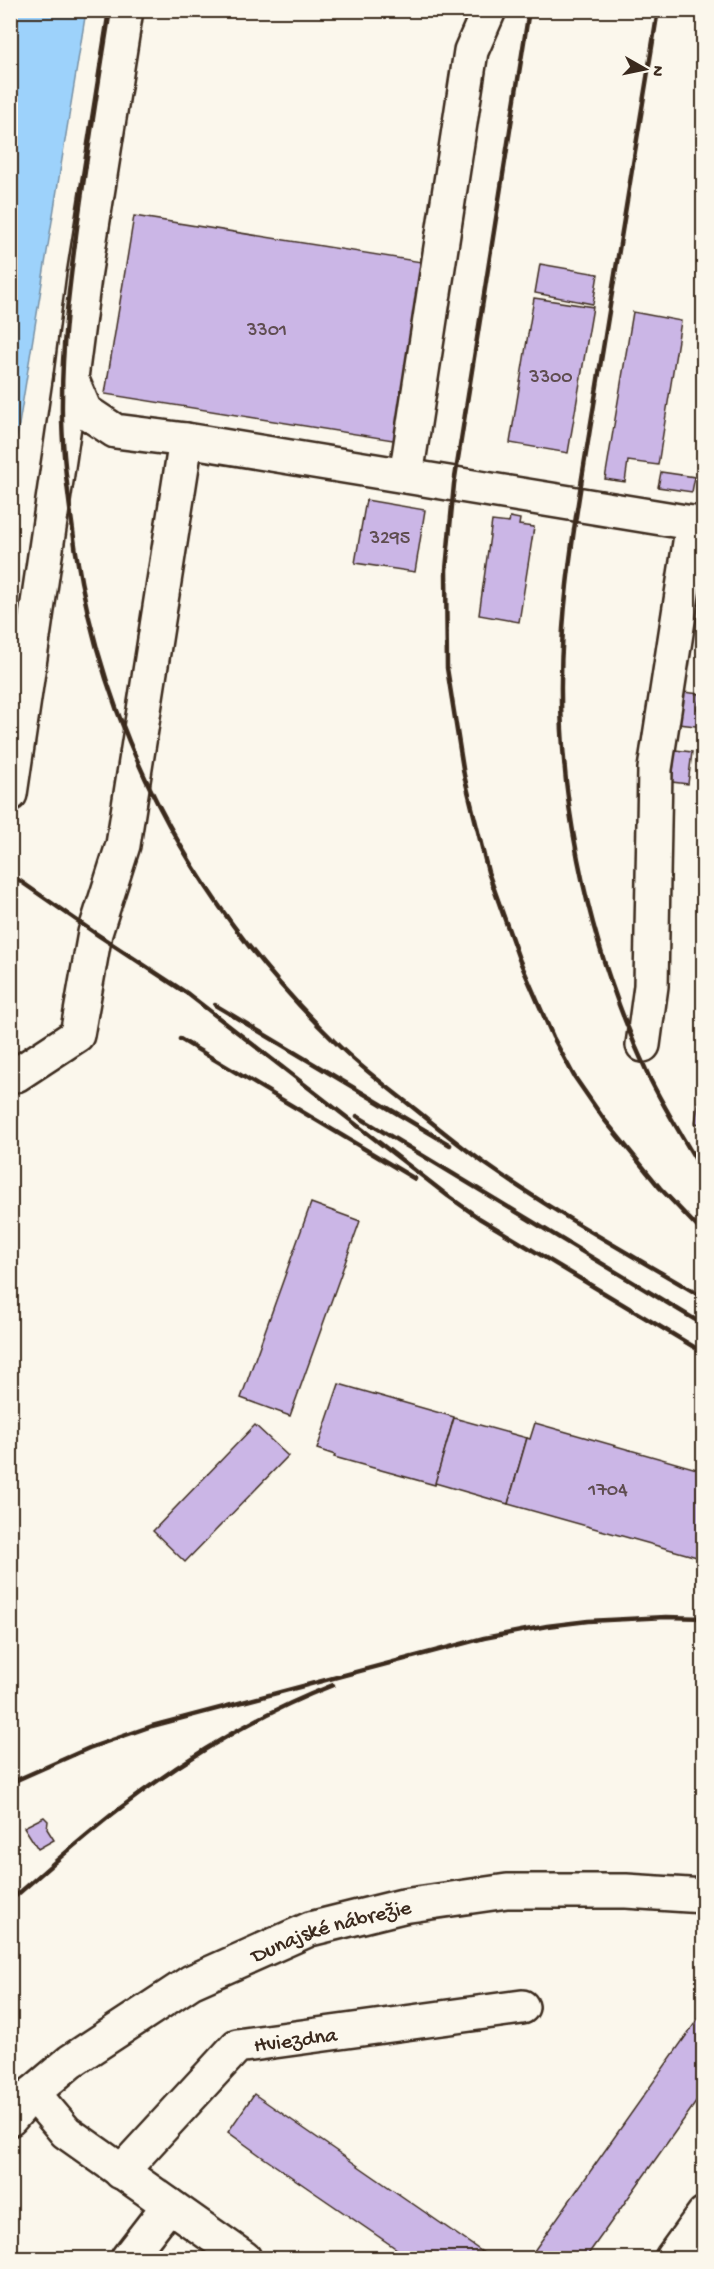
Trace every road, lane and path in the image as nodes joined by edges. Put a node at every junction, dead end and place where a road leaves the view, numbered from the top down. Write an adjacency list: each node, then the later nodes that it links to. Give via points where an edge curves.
1 (126, 10): 3 (street)
2 (489, 10): 5 (street, via 471,51)
3 (71, 378): 4 (street, via 85,411 115,431); 7 (street)
4 (186, 440): 5 (street); 9 (street, via 123,845 95,933 77,1035 16,1075)
5 (406, 476): 6 (street)
6 (698, 524): 8 (street, via 655,769 651,986)
7 (10, 794)
8 (643, 1045)
9 (10, 1071)
10 (704, 1896): 12 (street, Dunajské nábrežie, via 507,1892 404,1906 310,1929 191,1982 71,2061)
11 (522, 2007): 14 (street, Hviezdna, via 237,2046)
12 (33, 2093): 13 (street, Dunajské nábrežie); 14 (street, via 66,2132)
13 (10, 2119)
14 (121, 2172): 15 (street)
15 (168, 2205): 17 (street); 18 (street)
16 (704, 2214): 19 (street)
17 (128, 2259)
18 (244, 2259)
19 (672, 2259)

